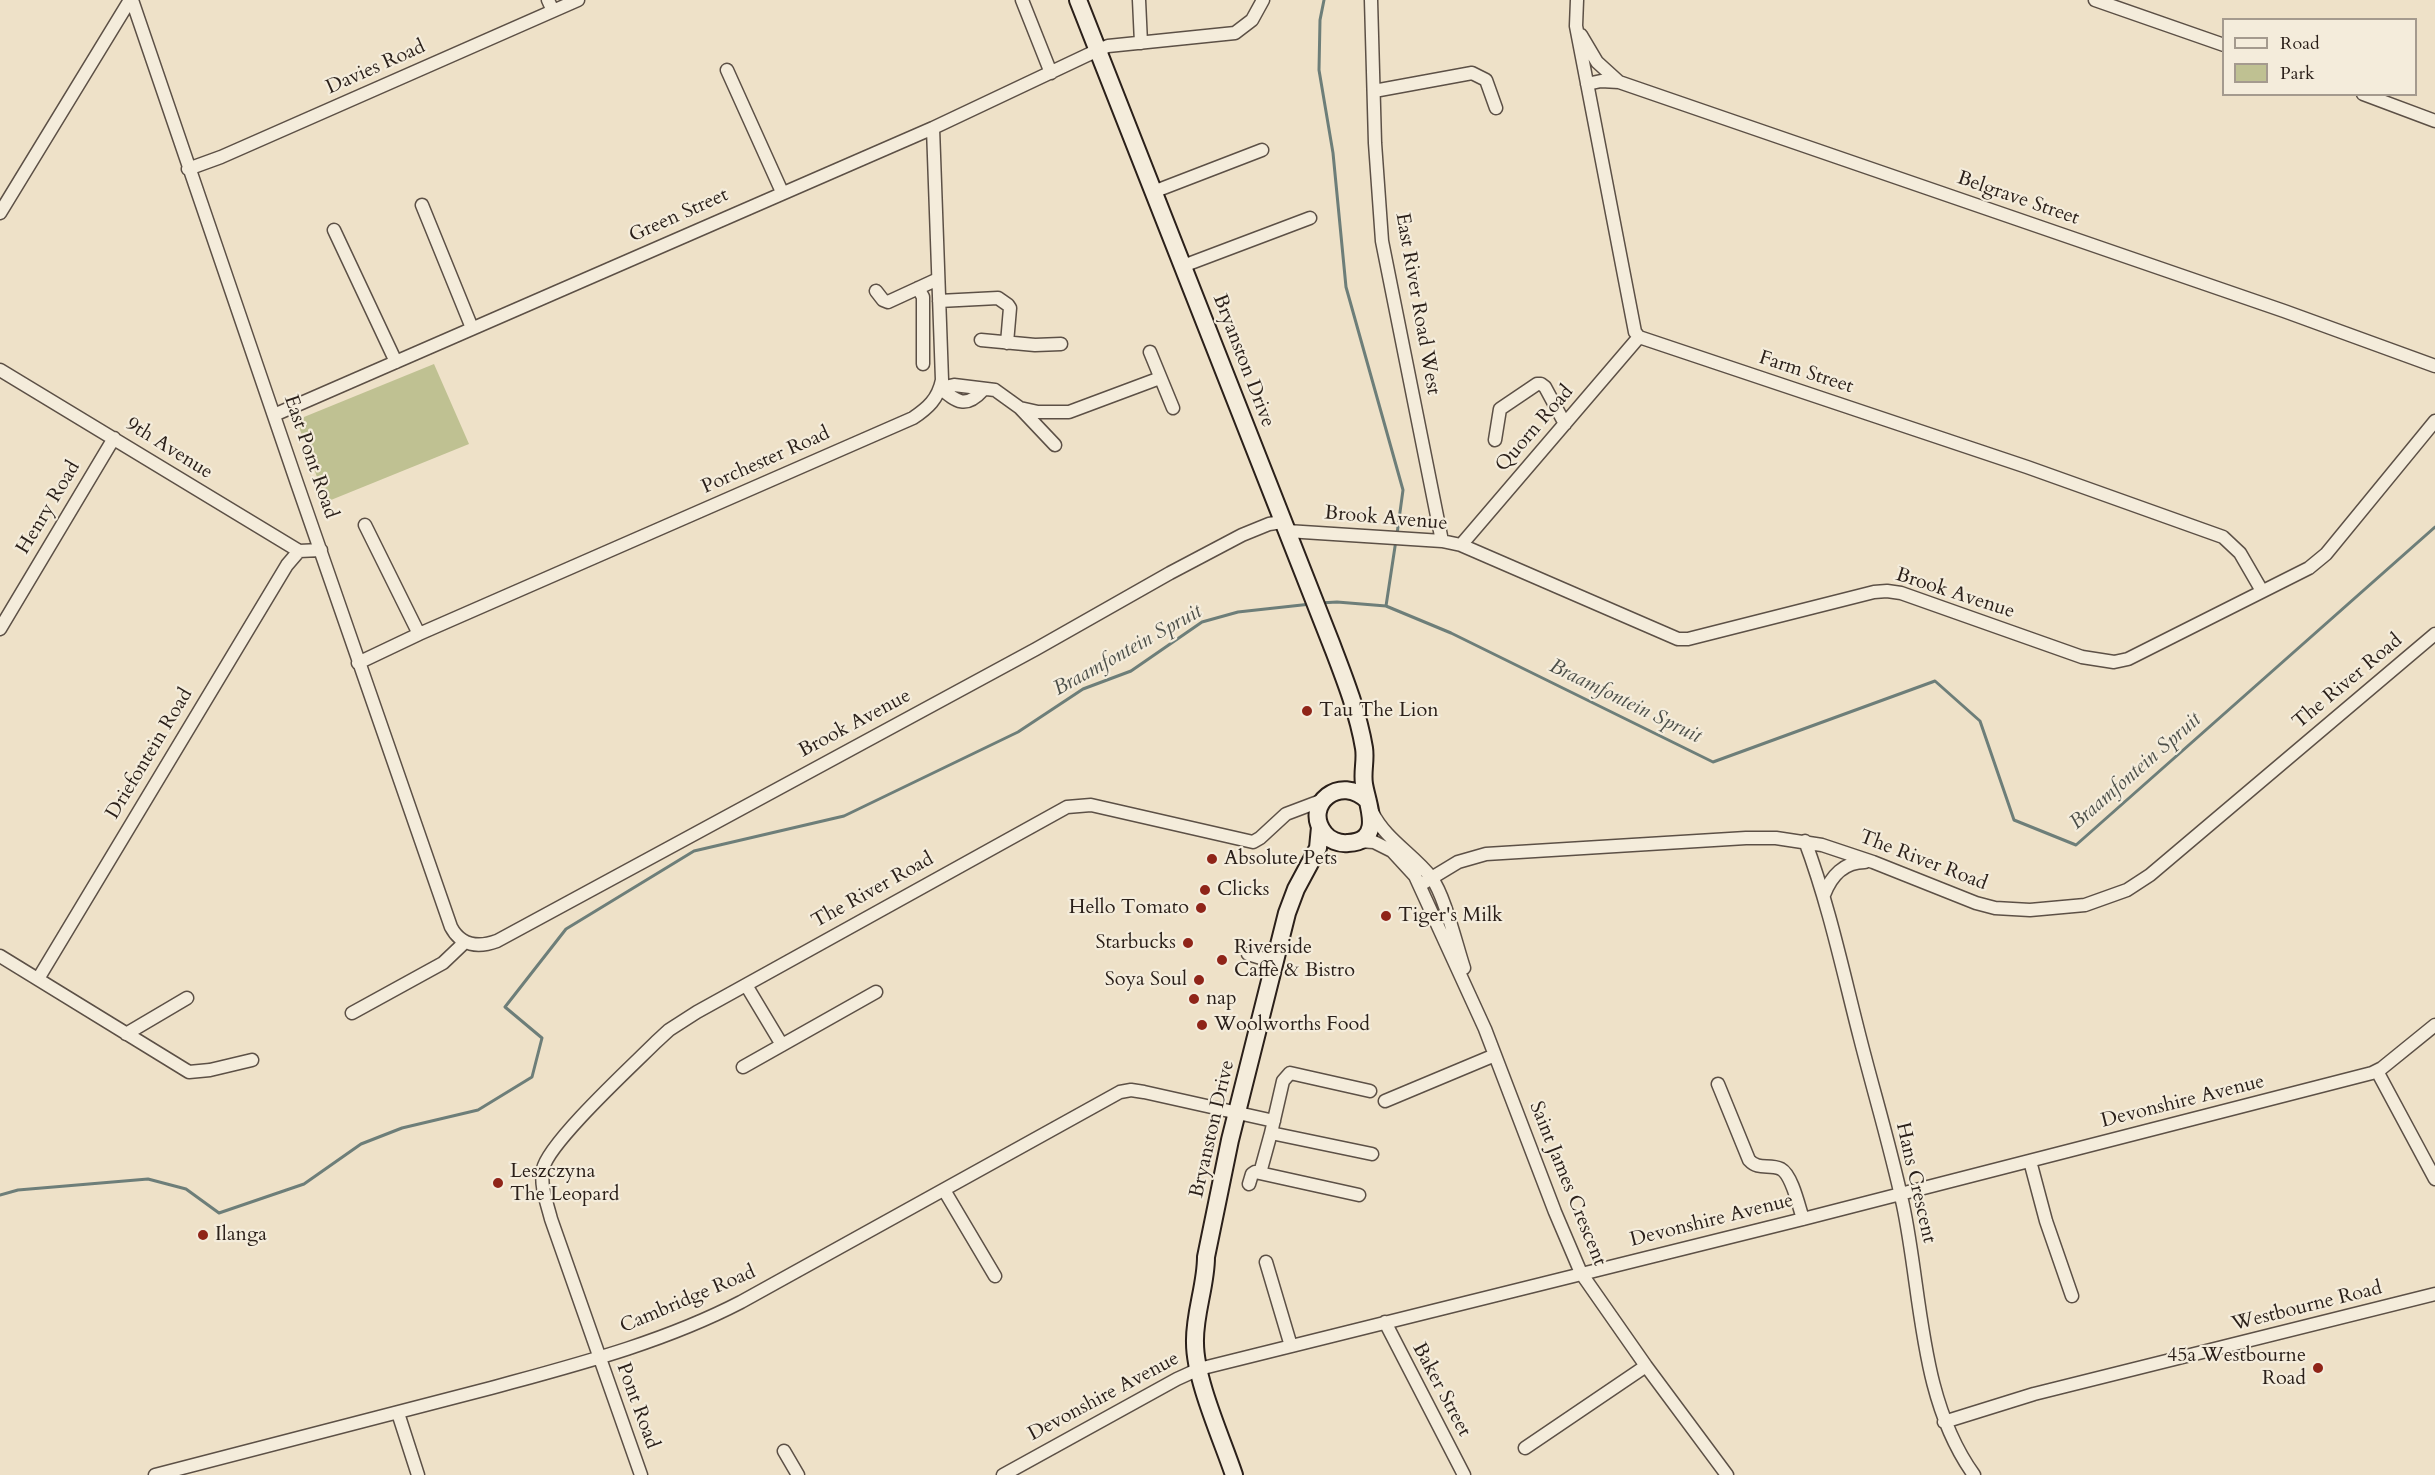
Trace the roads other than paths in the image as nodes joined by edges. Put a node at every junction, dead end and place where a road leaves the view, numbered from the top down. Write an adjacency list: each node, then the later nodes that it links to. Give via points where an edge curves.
1 (131, 0): 25 (street, East Pont Road); 29 (street)
2 (578, 0): 10 (street, Davies Road)
3 (1022, 0): 16 (street)
4 (1078, 0): 14 (main road, Bryanston Drive)
5 (1139, 0): 12 (street)
6 (1263, 0): 12 (street, Green Street, via 1252,20 1235,33)
7 (1371, 0): 19 (street, East River Road West)
8 (1577, 0): 11 (street)
9 (2096, 0): 13 (street)
10 (550, 6): 25 (street, Davies Road, via 232,153)
11 (1576, 26): 17 (street, via 1597,62); 18 (street)
12 (1141, 43): 14 (street, Green Street)
13 (2222, 45)
14 (1098, 50): 16 (street, Green Street); 27 (main road, Bryanston Drive)
15 (727, 70): 26 (street)
16 (1051, 73): 23 (street, Green Street)
17 (1619, 82): 18 (street, Belgrave Street); 45 (street, Belgrave Street)
18 (1587, 84): 38 (street)
19 (1374, 92): 21 (street, via 1472,73 1486,80); 59 (street, East River Road West, via 1382,240)
20 (2368, 96): 22 (street)
21 (1496, 108)
22 (2435, 121)
23 (933, 128): 26 (street, Green Street); 33 (street)
24 (1262, 150): 27 (street)
25 (188, 169): 51 (street, East Pont Road)
26 (782, 192): 37 (street, Green Street)
27 (1153, 192): 32 (main road, Bryanston Drive)
28 (422, 205): 37 (street)
29 (0, 213)
30 (1310, 218): 32 (street)
31 (334, 230): 43 (street)
32 (1183, 266): 58 (main road, Bryanston Drive)
33 (938, 279): 34 (street); 36 (street)
34 (918, 288): 35 (street, via 888,302); 44 (street, via 923,297)
35 (876, 291)
36 (939, 301): 40 (street, via 998,298 1010,308); 48 (street)
37 (472, 328): 43 (street, Green Street)
38 (1639, 337): 53 (street, Quorn Road); 63 (street, Farm Street, via 2223,537 2240,553)
39 (981, 340): 40 (street)
40 (1007, 343): 41 (street)
41 (1061, 344)
42 (1150, 352): 47 (street)
43 (396, 362): 51 (street, Green Street)
44 (922, 364)
45 (2435, 366)
46 (0, 370): 54 (street, 9th Avenue)
47 (1160, 378): 49 (street, via 1074,411 1055,413); 50 (street)
48 (940, 388): 49 (street, via 966,403 983,390 995,390); 65 (street, Porchester Road, via 935,400 913,418)
49 (1020, 408): 56 (street)
50 (1173, 408)
51 (274, 415): 61 (street, East Pont Road)
52 (2435, 421): 63 (street, Brook Avenue, via 2326,554 2302,573)
53 (1565, 424): 55 (street, via 1545,387 1537,384 1500,409); 60 (street, Quorn Road)
54 (114, 438): 62 (street, 9th Avenue); 64 (street, Henry Road)
55 (1495, 440)
56 (1055, 445)
57 (365, 525): 65 (street)
58 (1285, 526): 59 (street, Brook Avenue); 68 (main road, Bryanston Drive, via 1331,643); 79 (street, Brook Avenue, via 1269,524 1242,535 497,941 479,946)
59 (1442, 542): 60 (street, Brook Avenue)
60 (1461, 545): 63 (street, Brook Avenue, via 1683,640 1887,591 2082,657 2114,662 2128,659)
61 (321, 550): 62 (street); 67 (street, East Pont Road)
62 (299, 551): 83 (street, Driefontein Road)
63 (2262, 591)
64 (0, 629)
65 (419, 634): 67 (street, Porchester Road)
66 (2435, 634): 75 (street, The River Road, via 2150,875 2105,899 2085,905 2030,910 1987,906)
67 (358, 663): 79 (street, East Pont Road, via 451,927)
68 (1362, 740): 69 (main road, via 1351,773); 70 (main road, Bryanston Drive, via 1364,784)
69 (1326, 797): 70 (main road, via 1338,790 1354,790); 71 (street, The River Road); 72 (main road, via 1319,807)
70 (1370, 807): 74 (main road, via 1369,829); 76 (street, Saint James Crescent, via 1384,833)
71 (1286, 814): 72 (street, via 1299,814); 84 (street, The River Road, via 1253,842 1091,805 1067,807)
72 (1319, 824): 74 (main road, via 1331,839); 82 (main road, Bryanston Drive, via 1318,849 1291,901)
73 (1805, 841): 75 (street, The River Road); 76 (street, The River Road, via 1746,837 1486,854 1458,862); 78 (street, Hans Crescent)
74 (1352, 842): 77 (street, Saint James Crescent, via 1374,842 1392,850); 99 (main road, Bryanston Drive, via 1321,861 1295,910)
75 (1873, 862): 78 (street, via 1857,862 1842,868)
76 (1432, 878): 77 (street, The River Road); 87 (street, Saint James Crescent)
77 (1420, 885): 87 (street, Saint James Crescent)
78 (1824, 895): 108 (street, Hans Crescent)
79 (465, 943): 88 (street, via 443,963)
80 (1248, 954): 82 (street)
81 (0, 956): 83 (street)
82 (1274, 962): 99 (main road, Bryanston Drive)
83 (38, 979): 90 (street)
84 (746, 985): 91 (street); 104 (street, The River Road, via 682,1020 656,1042 561,1139 546,1159)
85 (876, 992): 91 (street)
86 (187, 998): 90 (street)
87 (1477, 1012): 92 (street, Saint James Crescent)
88 (352, 1013)
89 (2435, 1025): 95 (street, Devonshire Avenue)
90 (126, 1034): 93 (street, via 189,1072)
91 (782, 1045): 94 (street)
92 (1495, 1055): 98 (street); 112 (street, Saint James Crescent)
93 (252, 1060)
94 (744, 1067)
95 (2377, 1071): 102 (street, Devonshire Avenue); 105 (street)
96 (1718, 1084): 110 (street, via 1749,1160 1759,1167 1776,1168 1787,1174)
97 (1370, 1090): 100 (street, via 1290,1073 1283,1081)
98 (1385, 1101)
99 (1242, 1114): 100 (street, Cambridge Road); 107 (street, Cambridge Road, via 1144,1092 1120,1092); 120 (main road, Bryanston Drive, via 1206,1257 1195,1332)
100 (1272, 1127): 101 (street, Cambridge Road); 103 (street)
101 (1372, 1154)
102 (2030, 1161): 108 (street, Devonshire Avenue); 115 (street)
103 (1260, 1173): 106 (street, via 1253,1173); 109 (street)
104 (542, 1178): 118 (street, Pont Road, via 551,1219)
105 (2435, 1179)
106 (1249, 1184)
107 (944, 1190): 113 (street); 118 (street, Cambridge Road, via 724,1310)
108 (1900, 1194): 110 (street, Devonshire Avenue); 122 (street, Hans Crescent)
109 (1359, 1195)
110 (1803, 1219): 112 (street, Devonshire Avenue)
111 (1266, 1262): 117 (street)
112 (1581, 1273): 116 (street, Devonshire Avenue); 119 (street, Saint James Crescent)
113 (995, 1276)
114 (2435, 1294): 122 (street, Westbourne Road, via 2034,1394)
115 (2072, 1296)
116 (1385, 1322): 117 (street, Devonshire Avenue); 131 (street, Baker Street)
117 (1291, 1346): 120 (street, Devonshire Avenue)
118 (600, 1358): 121 (street, Cambridge Road); 127 (street, Pont Road)
119 (1646, 1366): 123 (street); 132 (street, Saint James Crescent)
120 (1199, 1369): 129 (street, Devonshire Avenue); 130 (main road, Bryanston Drive)
121 (398, 1413): 125 (street, Cambridge Road); 126 (street)
122 (1944, 1422): 133 (street, Hans Crescent)
123 (1525, 1448)
124 (784, 1450): 128 (street)
125 (155, 1475)
126 (418, 1475)
127 (641, 1475)
128 (798, 1475)
129 (1003, 1475)
130 (1234, 1475)
131 (1464, 1475)
132 (1727, 1475)
133 (1974, 1475)

